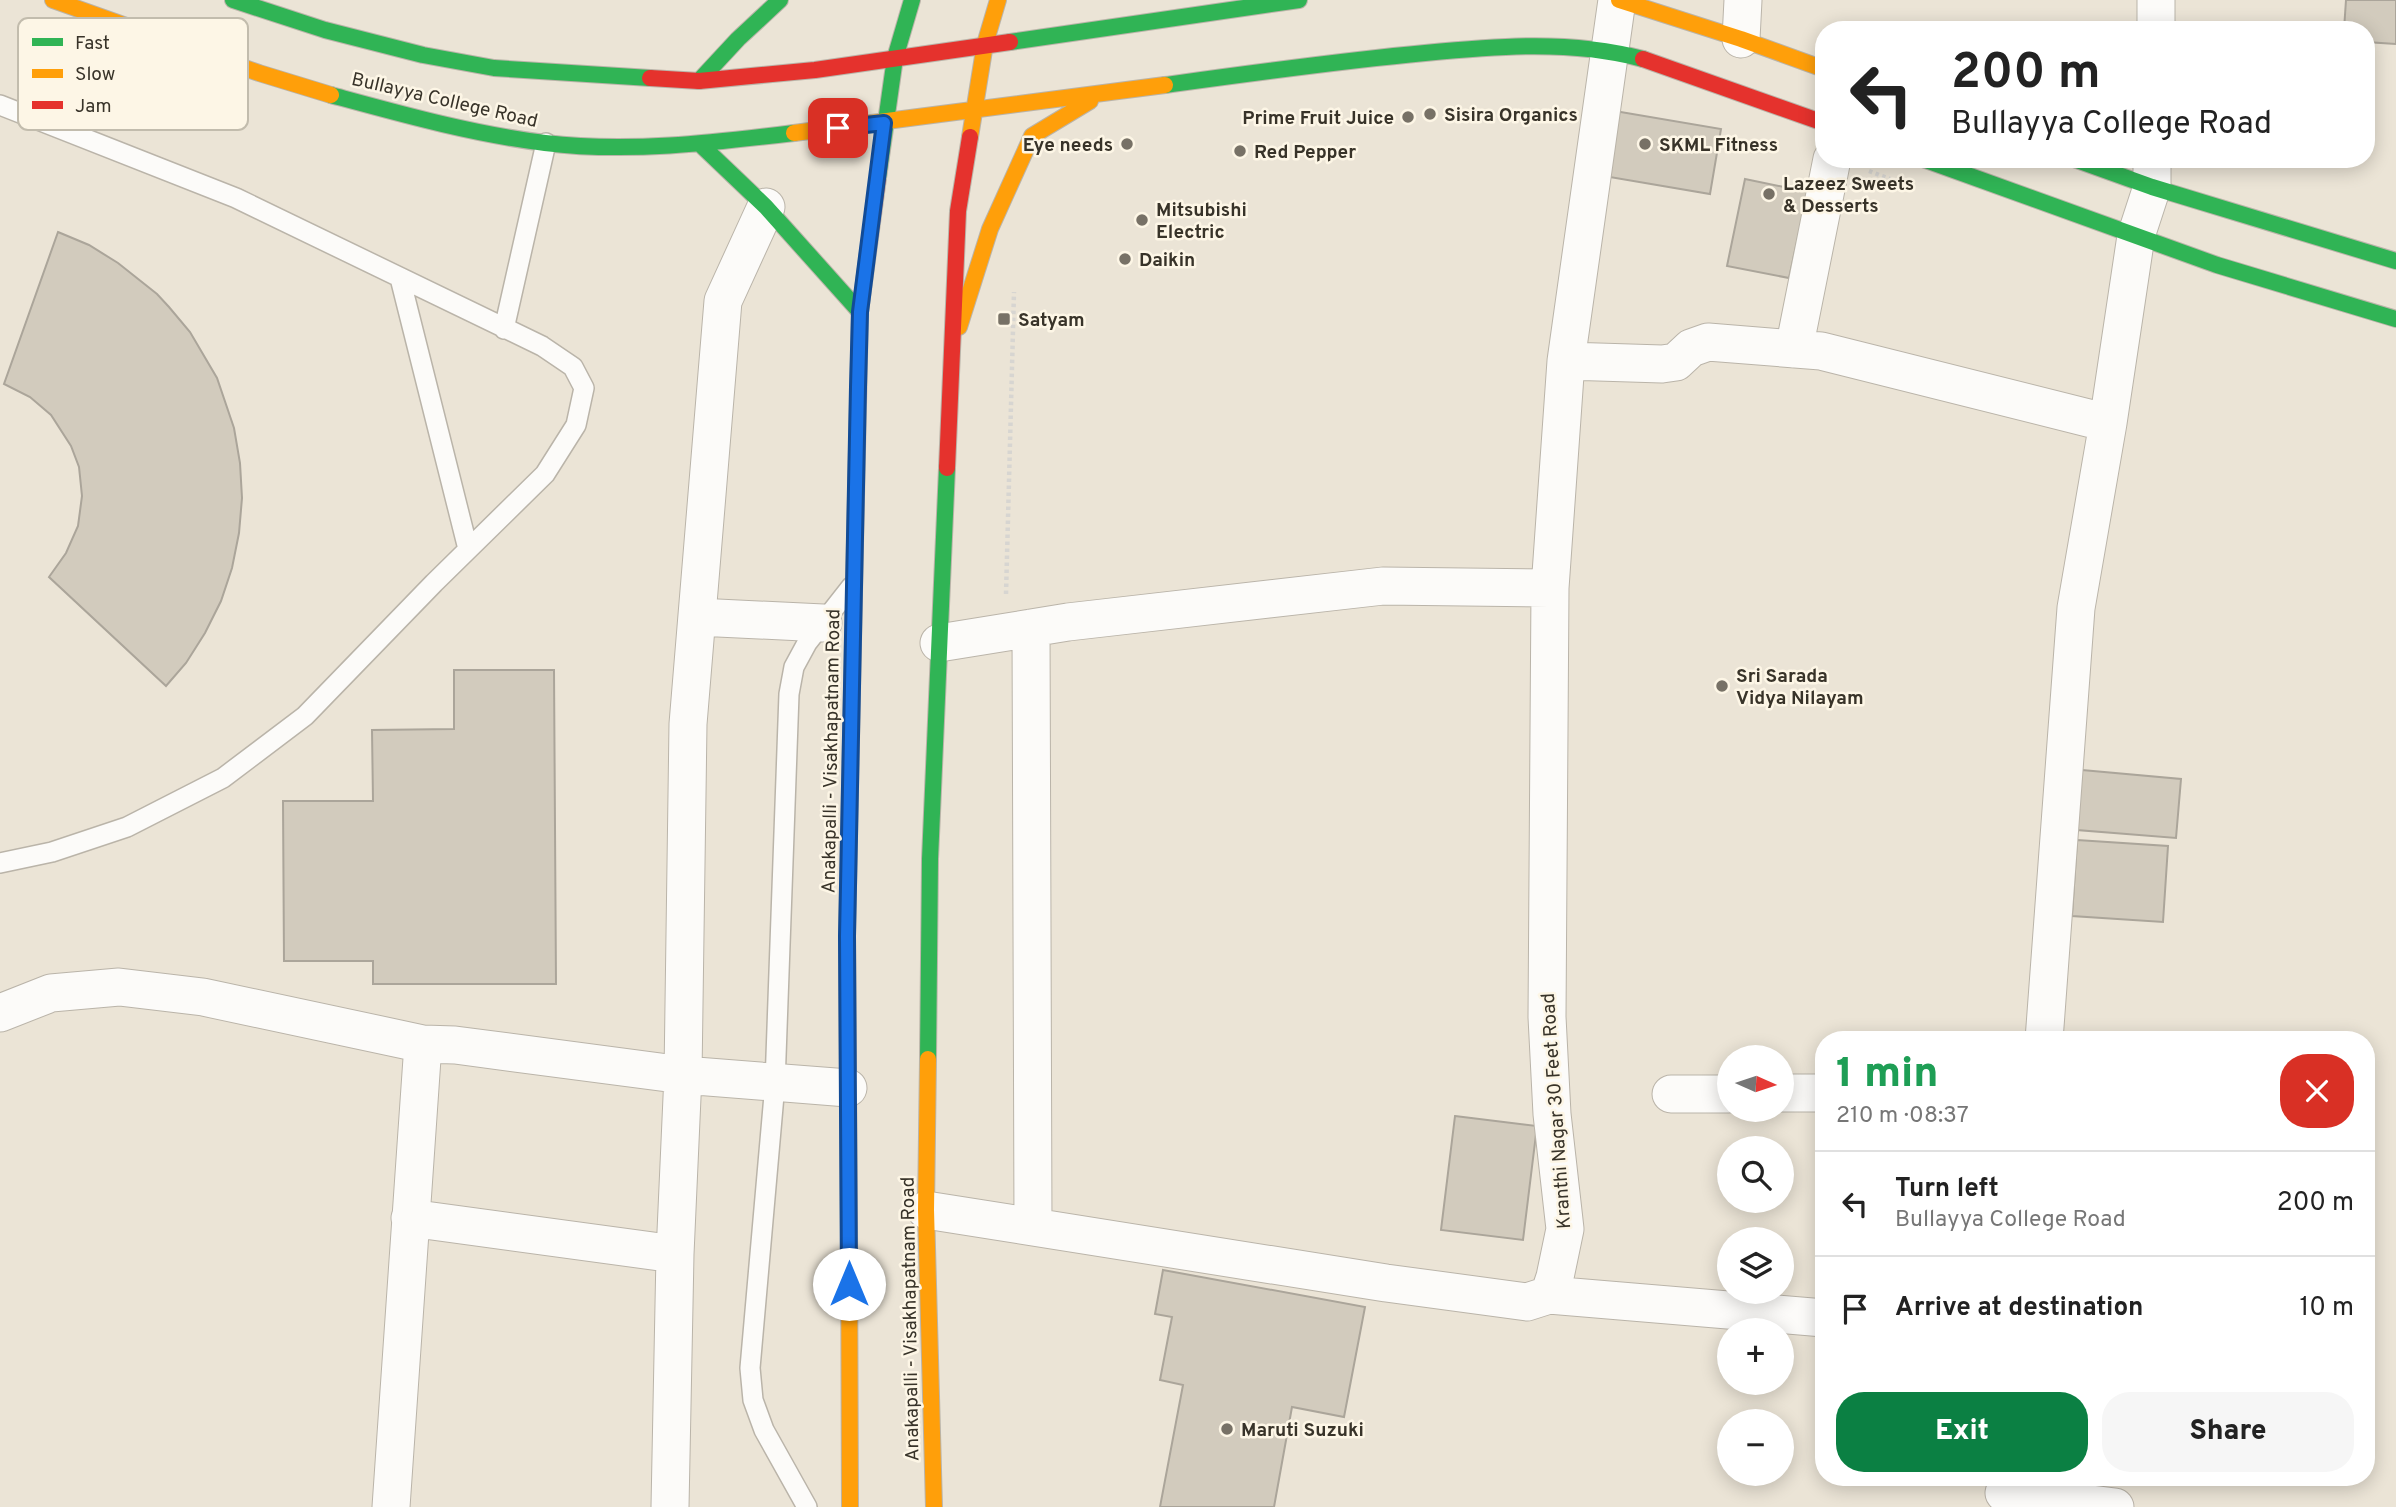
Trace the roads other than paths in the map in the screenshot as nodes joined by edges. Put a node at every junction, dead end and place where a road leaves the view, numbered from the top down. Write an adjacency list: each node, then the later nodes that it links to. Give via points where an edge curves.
1 (53, 0): 11 (main road, Bullayya College Road)
2 (233, 0): 20 (main road, Bullayya College Road, via 325,30 494,68)
3 (780, 0): 20 (main road)
4 (912, 0): 17 (main road, Anakapalli - Visakhapatnam Road)
5 (998, 0): 15 (main road, Anakapalli - Visakhapatnam Road)
6 (1299, 0): 13 (main road, Bullayya College Road)
7 (1618, 0): 14 (main road); 16 (street, Kranthi Nagar 30 Feet Road)
8 (1743, 0): 14 (street)
9 (2156, 0): 12 (street)
10 (1112, 8): 13 (main road)
11 (104, 18)
12 (2155, 21)
13 (1125, 25): 15 (main road, Bullayya College Road)
14 (1741, 39): 18 (main road)
15 (985, 44): 17 (main road, Bullayya College Road); 23 (main road, Anakapalli - Visakhapatnam Road)
16 (1609, 50): 21 (main road, Bullayya College Road, via 1554,45 1456,50); 25 (main road, Bullayya College Road); 43 (street, Kranthi Nagar 30 Feet Road)
17 (895, 58): 20 (main road, Bullayya College Road); 26 (main road, Anakapalli - Visakhapatnam Road)
18 (1815, 66)
19 (248, 69): 28 (main road, Bullayya College Road, via 409,116)
20 (699, 81)
21 (1104, 93): 23 (main road, Bullayya College Road); 41 (main road, via 1032,136 990,229)
22 (0, 105): 24 (lane)
23 (973, 110): 26 (main road, Bullayya College Road); 41 (main road, Anakapalli - Visakhapatnam Road, via 958,211)
24 (18, 112)
25 (1815, 120)
26 (884, 123): 29 (main road, Bullayya College Road); 38 (main road, Anakapalli - Visakhapatnam Road)
27 (63, 130): 37 (lane, via 236,198)
28 (546, 143): 29 (main road, Bullayya College Road); 40 (lane)
29 (700, 144): 34 (main road)
30 (1830, 168): 42 (street)
31 (1948, 168): 35 (main road)
32 (2124, 168): 33 (main road)
33 (2152, 173): 35 (street); 36 (main road)
34 (766, 207): 38 (main road); 48 (street, via 723,301)
35 (2136, 236): 39 (main road, via 2330,302); 44 (street)
36 (2396, 261)
37 (400, 278): 40 (lane); 45 (lane)
38 (860, 312): 46 (main road, Anakapalli - Visakhapatnam Road)
39 (2396, 319)
40 (504, 328): 45 (lane, via 573,367 584,388 576,425 545,474)
41 (952, 348): 51 (main road, Anakapalli - Visakhapatnam Road)
42 (1794, 349): 43 (street, via 1708,342 1691,348 1676,362 1662,364); 44 (street, via 1821,351)
43 (1566, 361): 47 (street, Kranthi Nagar 30 Feet Road)
44 (2108, 423): 54 (street, via 2076,608)
45 (468, 549): 52 (lane, via 305,716 223,778 127,827 52,852)
46 (854, 583): 49 (lane); 58 (main road, Anakapalli - Visakhapatnam Road)
47 (1549, 588): 50 (street, via 1383,586); 67 (street, Kranthi Nagar 30 Feet Road, via 1547,1017 1565,1229)
48 (697, 617): 49 (street); 56 (street, via 688,724)
49 (823, 623): 57 (lane, via 794,667 789,694)
50 (1018, 630): 51 (street); 65 (street)
51 (939, 643): 63 (main road, Anakapalli - Visakhapatnam Road, via 930,859)
52 (0, 863)
53 (0, 1013): 55 (street, via 51,993 119,987 203,997)
54 (2044, 1031)
55 (423, 1044): 56 (street); 64 (street)
56 (683, 1075): 57 (street); 66 (street)
57 (775, 1084): 58 (street); 72 (lane, via 750,1367 753,1400 764,1430)
58 (848, 1088): 73 (main road, Anakapalli - Visakhapatnam Road)
59 (1794, 1093): 60 (street)
60 (1815, 1093)
61 (1671, 1094): 62 (street)
62 (1717, 1094)
63 (926, 1210): 65 (street); 74 (main road, Anakapalli - Visakhapatnam Road)
64 (410, 1218): 66 (street); 70 (street)
65 (1033, 1226): 67 (street, via 1450,1292 1527,1302)
66 (675, 1254): 71 (street)
67 (1549, 1295): 68 (street)
68 (1815, 1317)
69 (2004, 1492): 75 (street)
70 (391, 1507)
71 (670, 1507)
72 (807, 1507)
73 (850, 1507)
74 (934, 1507)
75 (2115, 1507)

